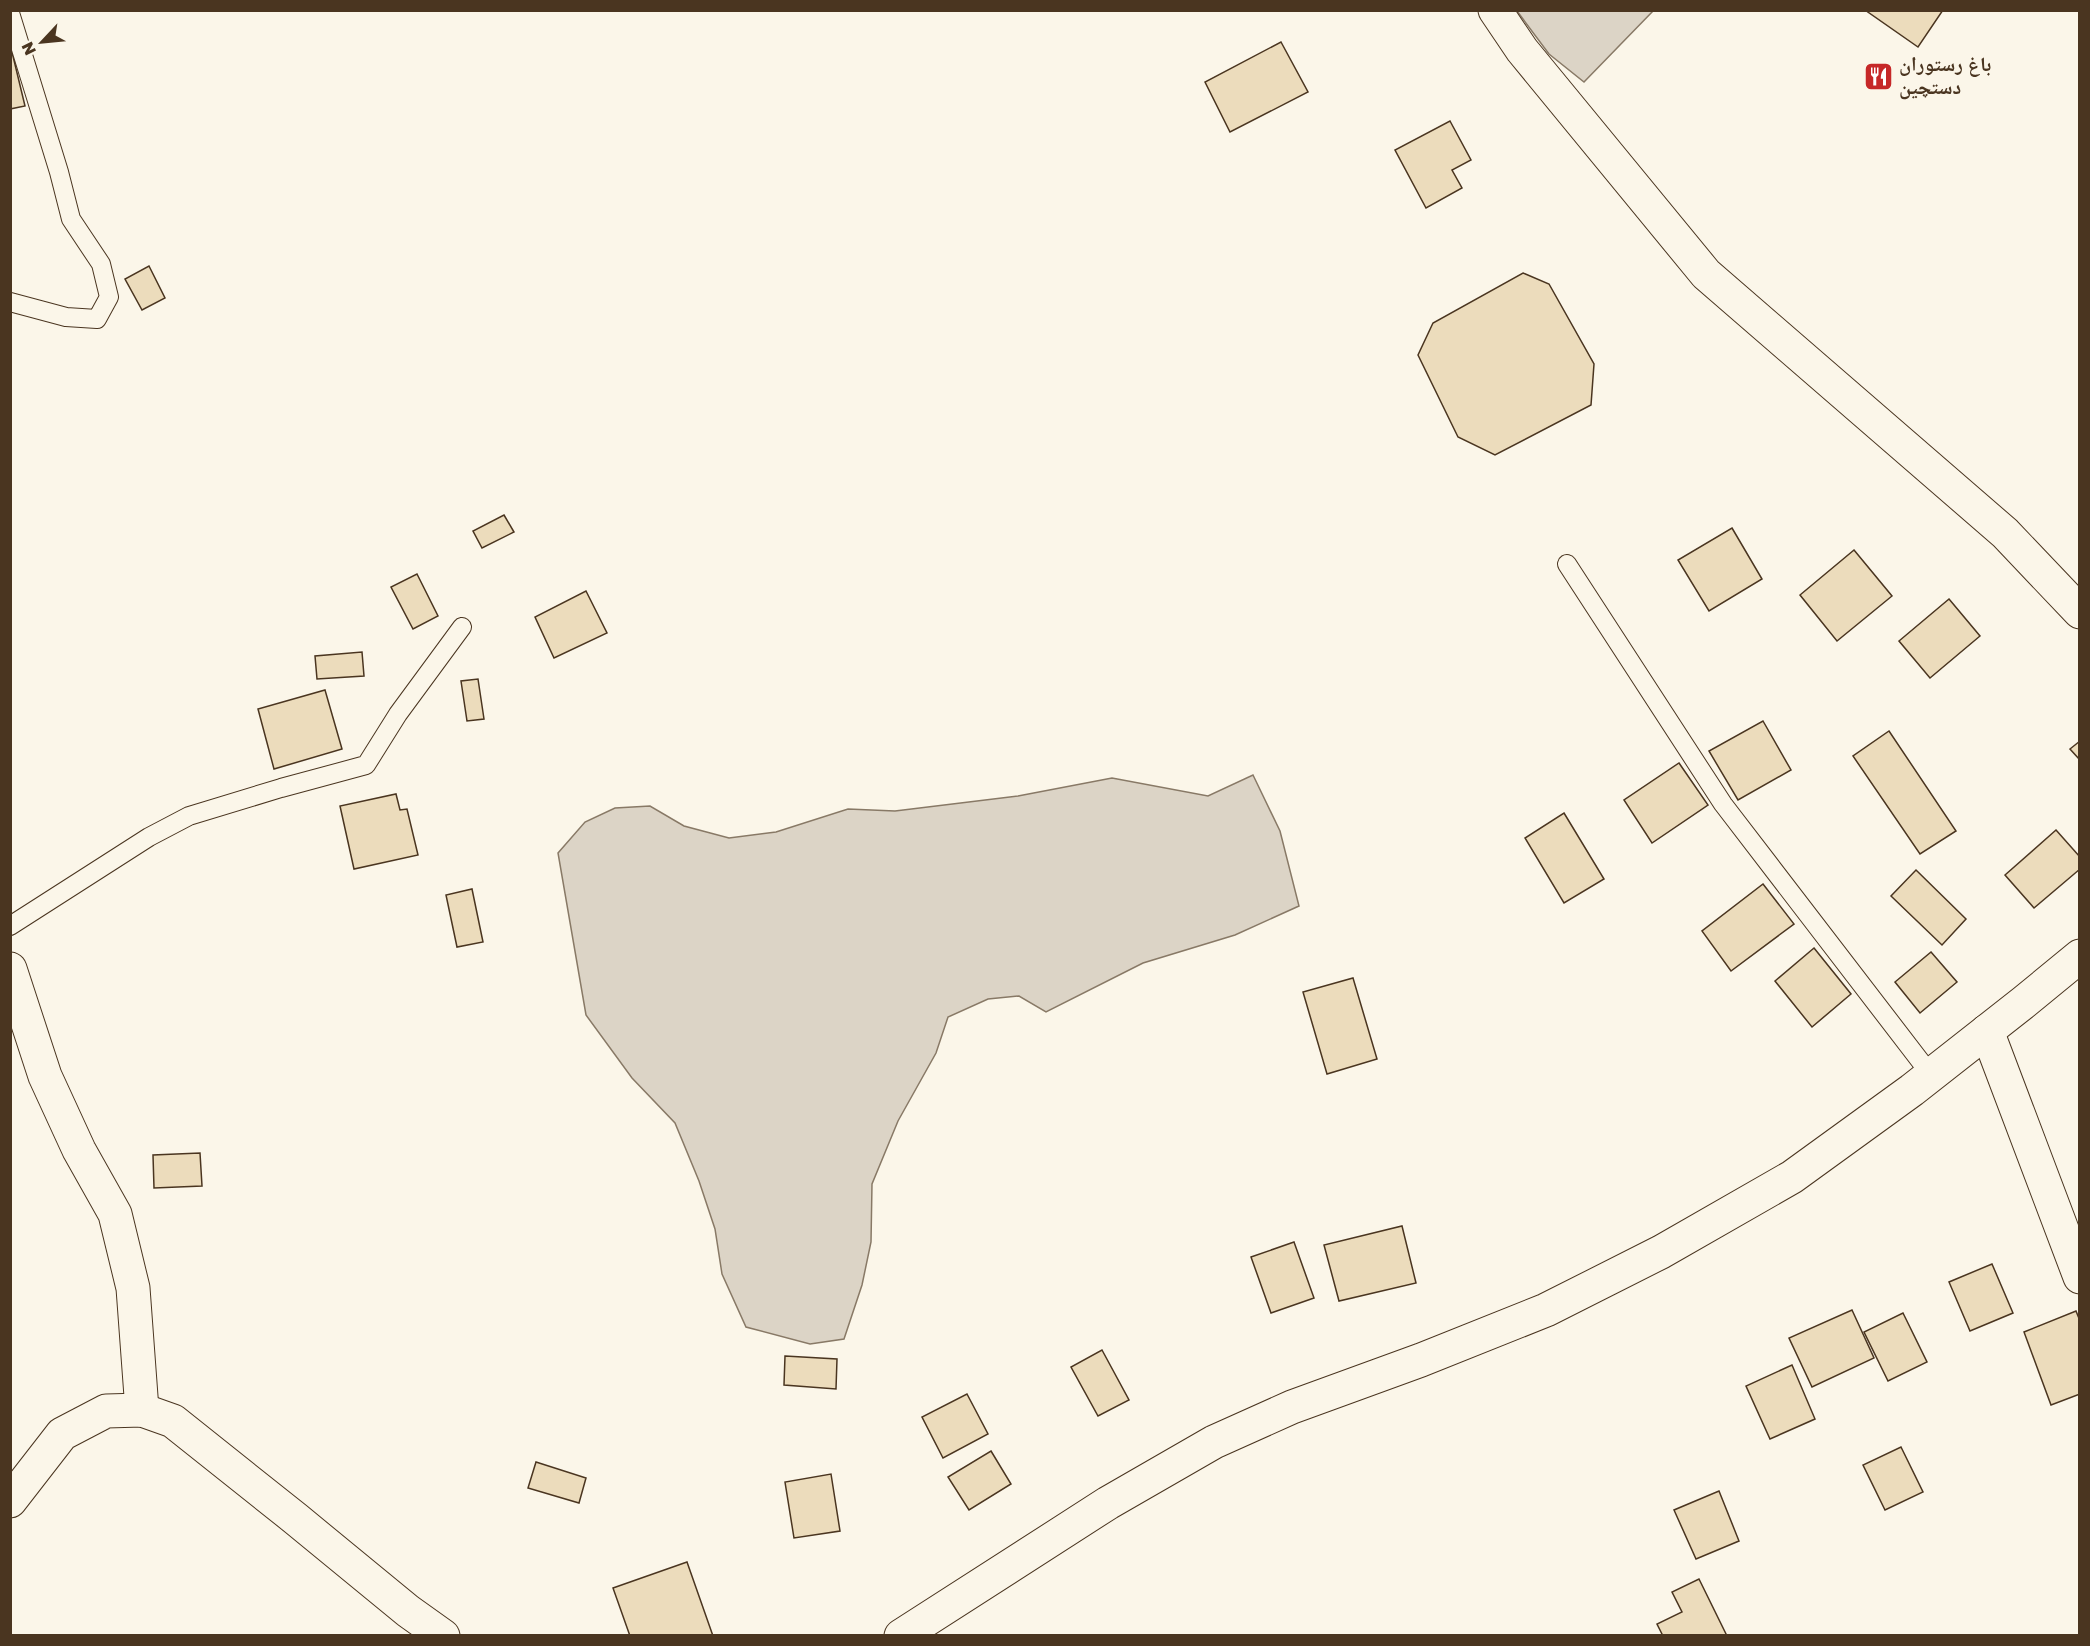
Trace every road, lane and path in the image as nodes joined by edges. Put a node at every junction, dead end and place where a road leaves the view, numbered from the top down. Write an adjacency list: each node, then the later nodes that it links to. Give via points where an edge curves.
1 (1495, 10): 5 (street, via 1522,50 1706,274 2005,533)
2 (10, 13): 3 (lane, via 71,219 101,264 109,297 97,319 66,317)
3 (10, 302)
4 (1567, 564): 11 (lane, via 1723,804)
5 (2079, 612)
6 (462, 627): 7 (lane, via 366,765 189,816 149,837)
7 (10, 926)
8 (2079, 956): 10 (street)
9 (10, 969): 13 (street, via 45,1076 79,1150 115,1214 133,1287)
10 (1987, 1031): 11 (street); 12 (street)
11 (1931, 1075): 16 (street, via 1792,1177 1661,1252 1546,1311 1292,1407 1214,1442 1108,1503)
12 (2079, 1277)
13 (142, 1410): 14 (street, via 106,1411 62,1434); 15 (street, via 173,1421)
14 (10, 1501)
15 (443, 1635)
16 (901, 1635)

